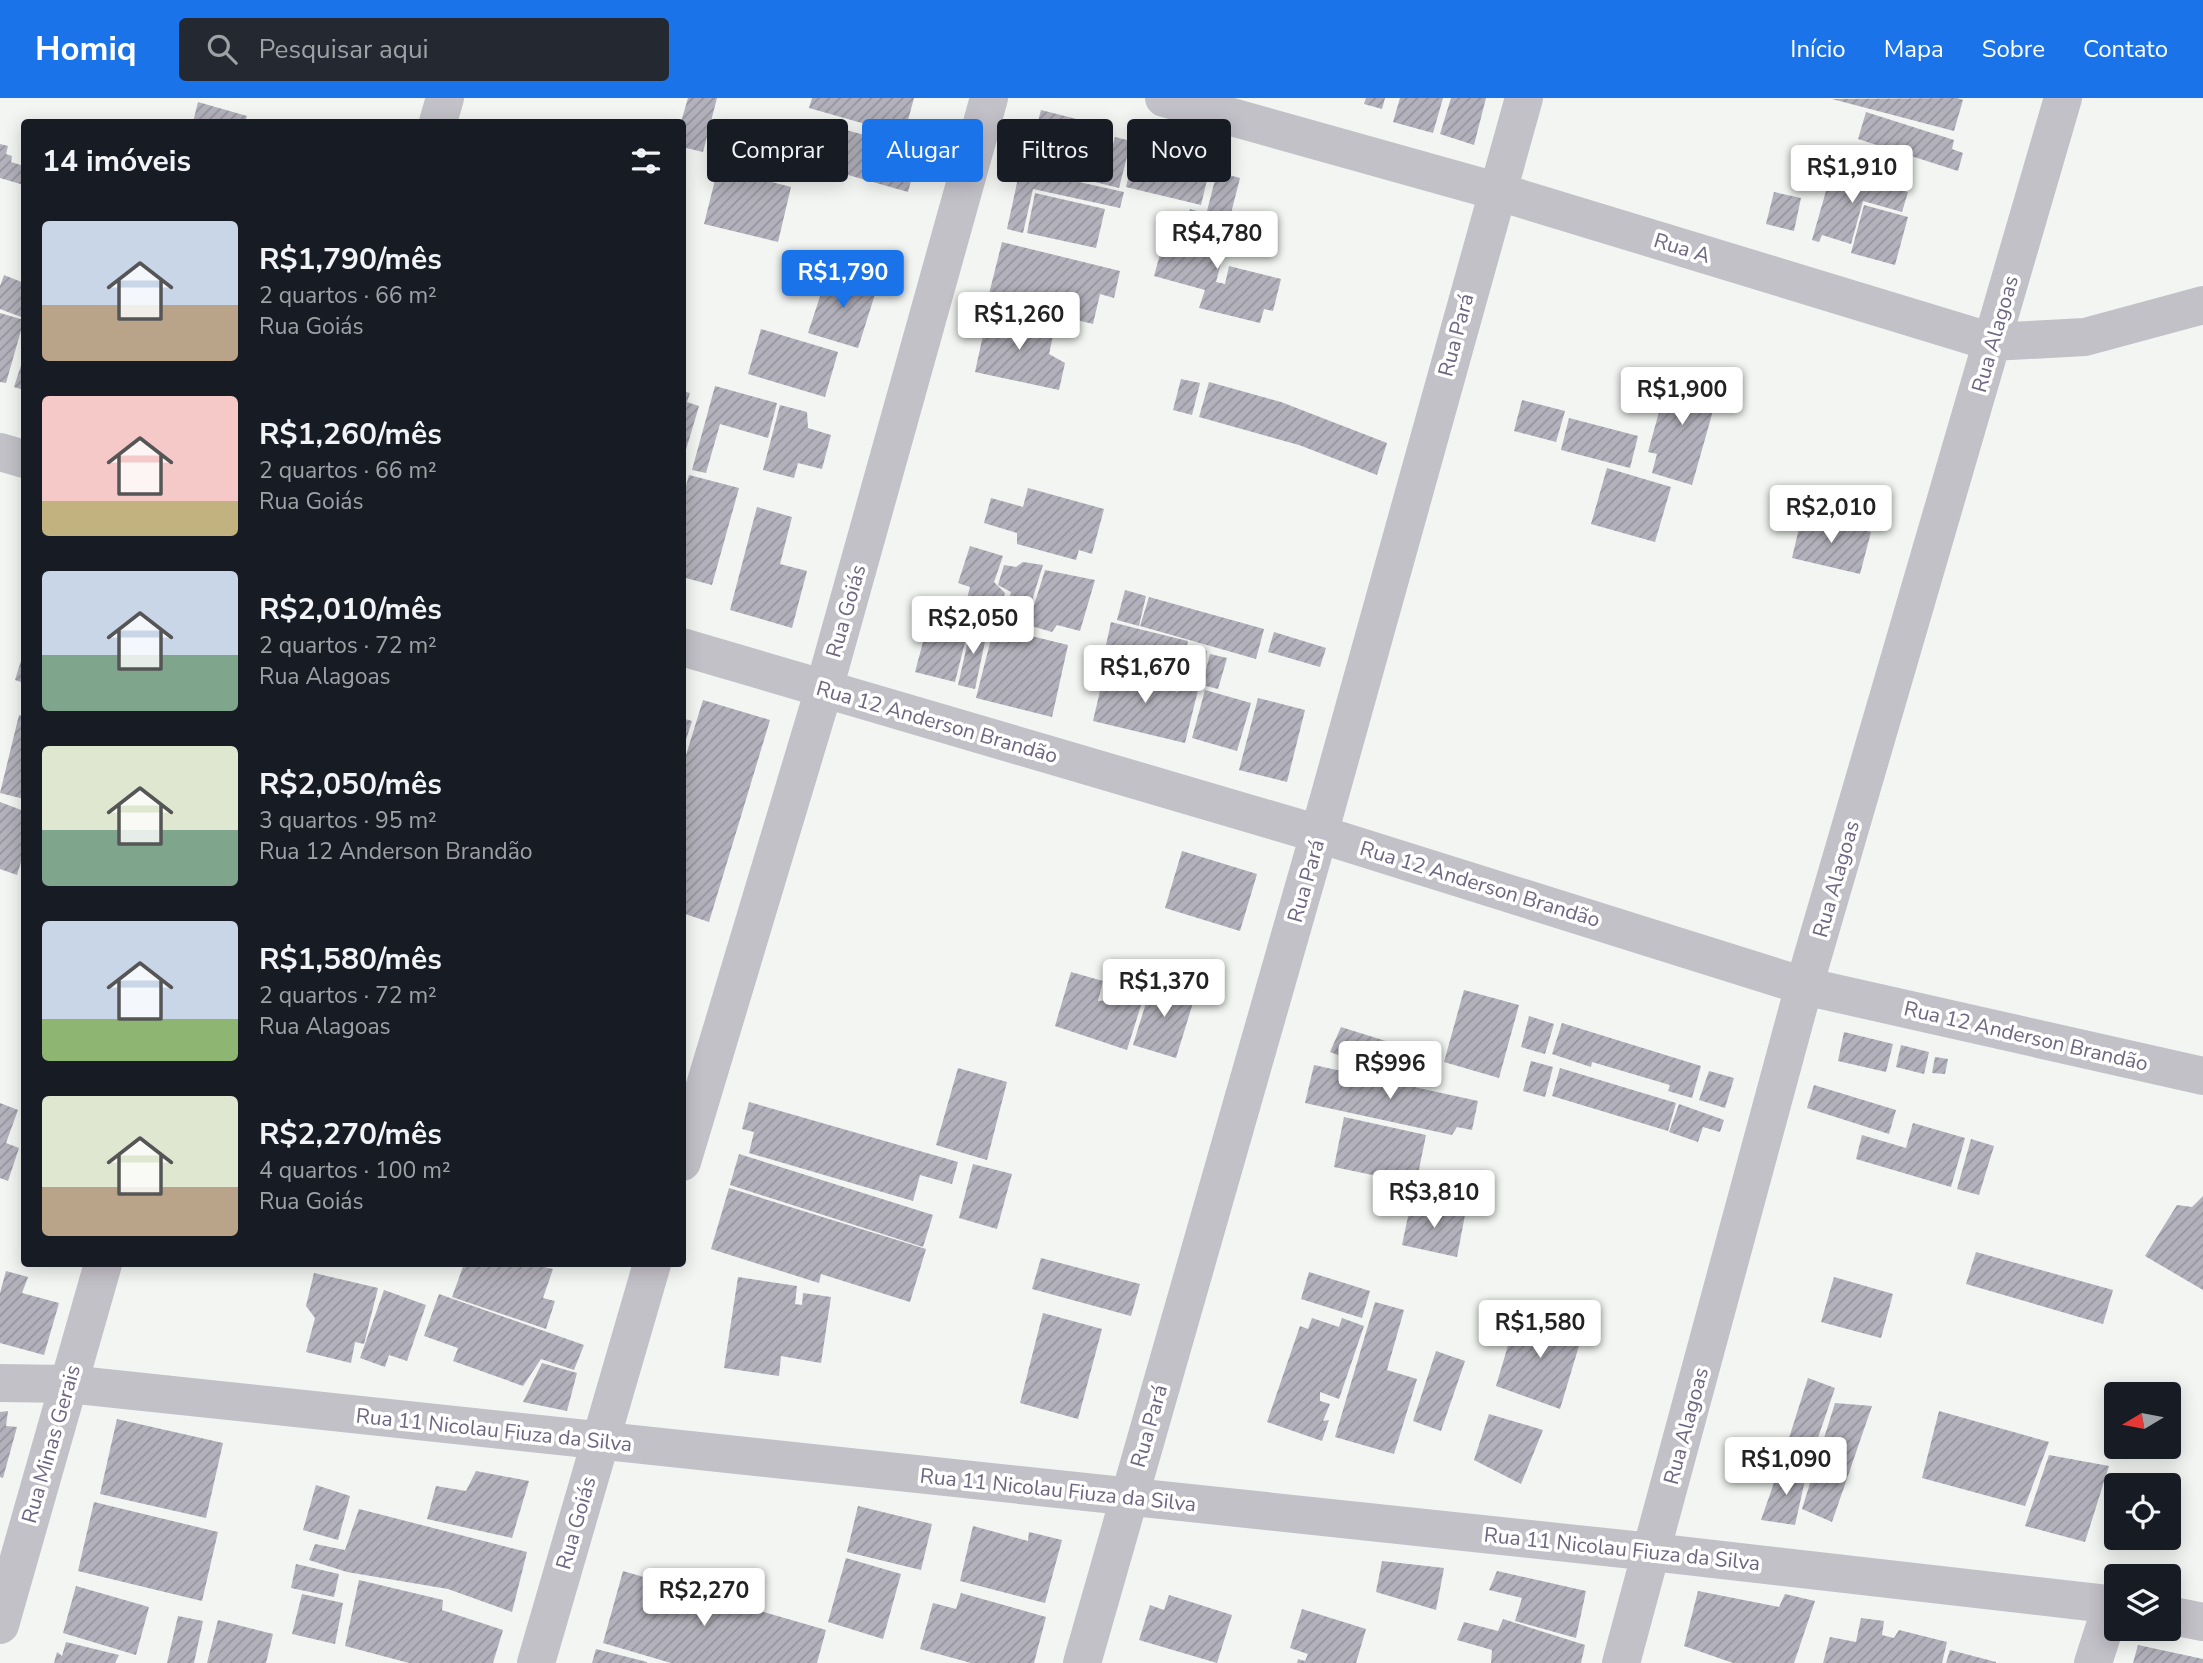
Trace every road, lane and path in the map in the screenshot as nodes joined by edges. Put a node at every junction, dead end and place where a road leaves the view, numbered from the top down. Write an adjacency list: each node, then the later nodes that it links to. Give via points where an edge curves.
1 (445, 98): 6 (street)
2 (989, 98): 13 (street, Rua Goiás)
3 (1164, 98): 7 (street, Rua A)
4 (1524, 98): 7 (street, Rua Pará)
5 (2063, 98): 9 (street, Rua Alagoas)
6 (439, 119)
7 (1496, 191): 9 (street, Rua A); 14 (street, Rua Pará)
8 (2203, 305): 9 (street, Rua A, via 2085,337)
9 (1992, 342): 15 (street, Rua Alagoas)
10 (0, 452): 11 (street)
11 (21, 457)
12 (686, 648): 13 (street, Rua 12 Anderson Brandão)
13 (824, 689): 14 (street, Rua 12 Anderson Brandão); 17 (street, Rua Goiás)
14 (1319, 834): 15 (street, Rua 12 Anderson Brandão); 23 (street, Rua Pará)
15 (1804, 986): 16 (street, Rua 12 Anderson Brandão); 24 (street, Rua Alagoas)
16 (2203, 1076)
17 (686, 1149)
18 (102, 1267): 21 (street, Rua Minas Gerais)
19 (651, 1267): 22 (street, Rua Goiás)
20 (0, 1383): 21 (street, Rua 11 Nicolau Fiuza da Silva)
21 (68, 1384): 22 (street, Rua 11 Nicolau Fiuza da Silva); 28 (street, Rua Minas Gerais)
22 (599, 1441): 23 (street, Rua 11 Nicolau Fiuza da Silva); 30 (street, Rua Goiás)
23 (1129, 1498): 24 (street, Rua 11 Nicolau Fiuza da Silva); 31 (street, Rua Pará)
24 (1652, 1552): 25 (street, Rua 11 Nicolau Fiuza da Silva); 32 (street, Rua Alagoas)
25 (2104, 1603)
26 (2181, 1618): 27 (street)
27 (2203, 1622)
28 (0, 1625)
29 (2104, 1632): 33 (street)
30 (536, 1663)
31 (1082, 1663)
32 (1621, 1663)
33 (2093, 1663)

